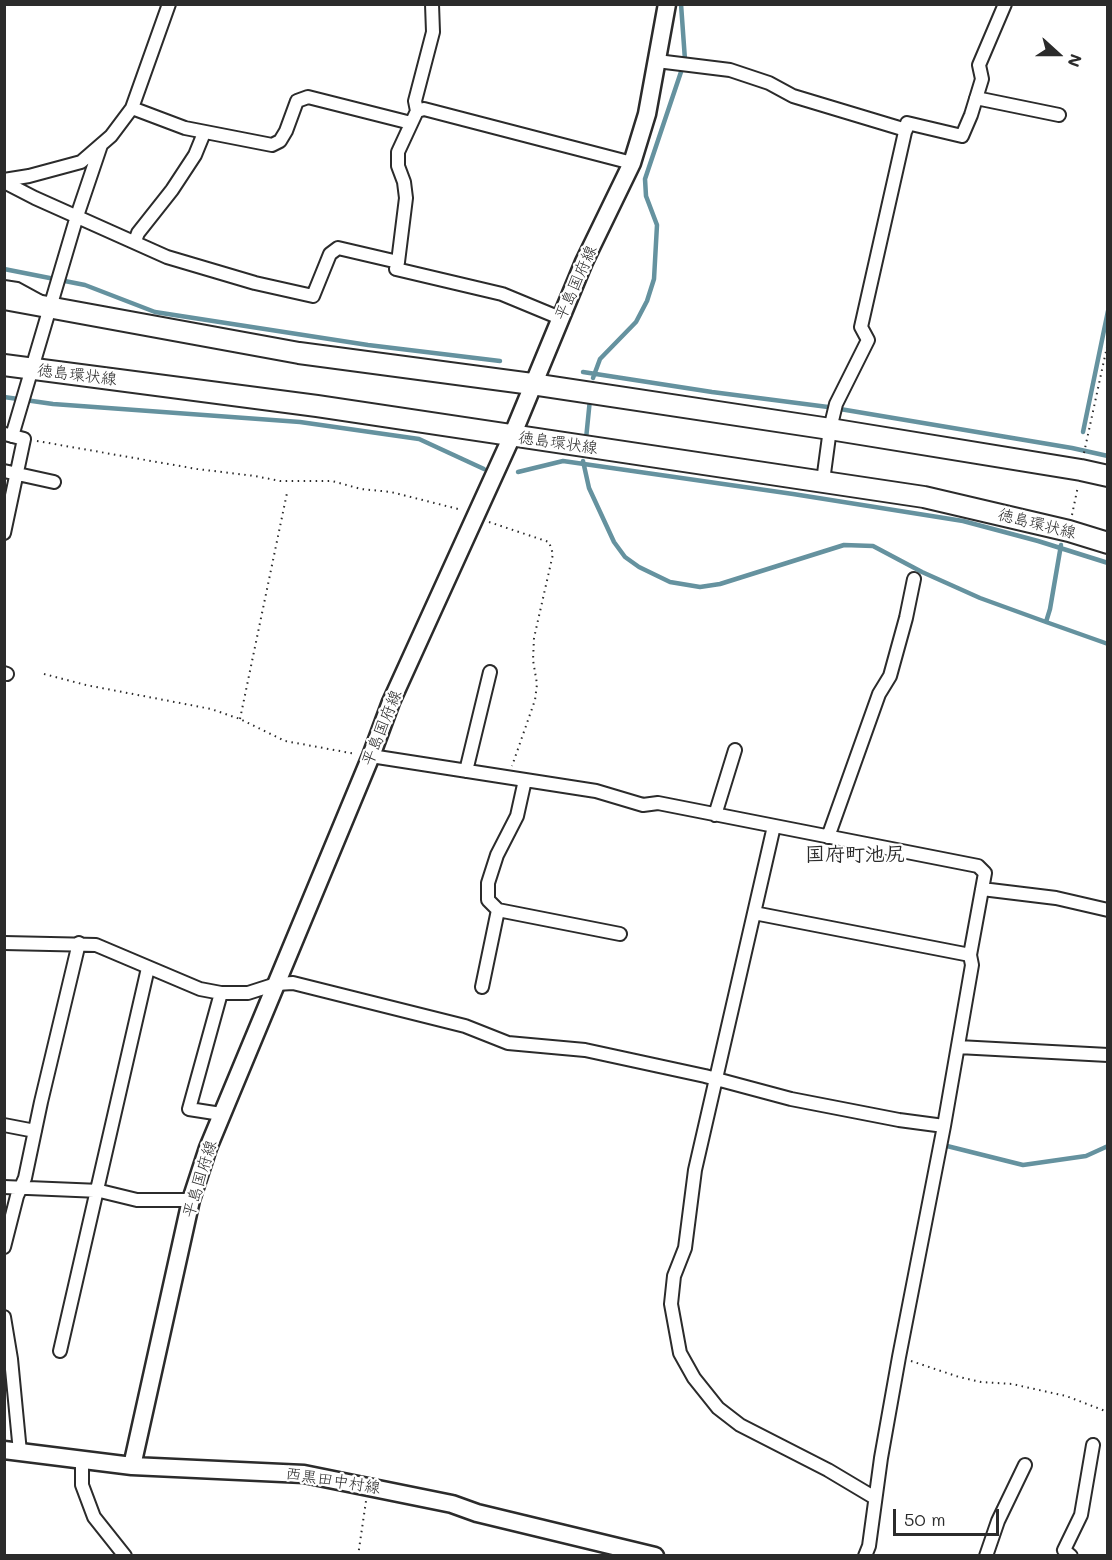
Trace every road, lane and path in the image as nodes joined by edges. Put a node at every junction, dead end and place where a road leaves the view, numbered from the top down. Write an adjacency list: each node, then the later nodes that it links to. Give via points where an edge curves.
1 (169, 4): 7 (street)
2 (432, 4): 9 (street, via 433,32)
3 (667, 4): 5 (main road, 平島国府線)
4 (1005, 4): 6 (street, via 980,65 982,79)
5 (657, 61): 10 (street, via 730,70 793,96); 13 (main road, 平島国府線)
6 (976, 98): 8 (street); 10 (street, via 962,136 908,123)
7 (132, 108): 11 (street); 12 (street)
8 (1059, 115)
9 (414, 117): 11 (street, via 308,97 297,101 286,131 272,146); 13 (street, via 424,109); 17 (street, via 398,152 406,198)
10 (906, 130): 27 (street, via 861,327 868,340)
11 (204, 133): 16 (street, via 189,164)
12 (101, 145): 14 (street, via 81,162); 15 (street)
13 (632, 163): 21 (main road, 平島国府線)
14 (4, 181): 15 (street)
15 (77, 216): 16 (street); 20 (street)
16 (135, 241): 17 (street, via 167,257 313,296 330,254 338,248)
17 (398, 262): 21 (street, via 396,269 502,294)
18 (4, 287): 20 (street, via 17,289)
19 (4, 299): 20 (main road)
20 (50, 307): 24 (street); 26 (main road, via 299,353)
21 (560, 318): 26 (main road, 平島国府線)
22 (1107, 342): 30 (path)
23 (4, 365): 24 (main road, 徳島環状線)
24 (33, 370): 25 (street); 28 (street); 29 (main road, 徳島環状線, via 317,406)
25 (4, 373)
26 (532, 384): 27 (main road); 29 (main road, 平島国府線)
27 (833, 416): 30 (main road); 34 (street)
28 (14, 436): 32 (street); 37 (path, via 280,482 332,481 411,496)
29 (512, 436): 34 (main road, 徳島環状線); 37 (main road, 平島国府線)
30 (1083, 463): 33 (main road); 38 (path)
31 (4, 471): 32 (street)
32 (17, 474): 35 (street); 39 (street)
33 (1107, 476)
34 (824, 481): 38 (main road, 徳島環状線, via 955,503)
35 (54, 483)
36 (287, 493): 46 (path)
37 (475, 517): 48 (main road, 平島国府線, via 391,702); 50 (path, via 549,542 553,554 534,638 535,700)
38 (1069, 531): 40 (main road, 徳島環状線)
39 (4, 533)
40 (1107, 543)
41 (914, 579): 54 (street, via 890,676 879,694)
42 (490, 672): 45 (street)
43 (44, 674): 46 (path, via 211,709)
44 (471, 687): 45 (street)
45 (485, 691): 49 (street)
46 (240, 719): 48 (path, via 285,741)
47 (735, 750): 52 (street)
48 (371, 756): 49 (street); 64 (main road, 平島国府線)
49 (466, 771): 50 (street)
50 (510, 777): 51 (street)
51 (525, 780): 52 (street, via 596,791 643,805 658,803); 56 (street, via 517,816 497,855 489,884 488,900)
52 (715, 815): 53 (street)
53 (774, 826): 54 (street); 58 (street)
54 (828, 837): 55 (street, via 978,866 985,873)
55 (982, 889): 57 (street, via 1056,898); 62 (street)
56 (498, 910): 59 (street); 65 (street)
57 (1107, 910)
58 (754, 913): 62 (street); 69 (street)
59 (620, 934)
60 (4, 943): 61 (street)
61 (79, 944): 63 (street, via 96,945); 73 (street)
62 (970, 955): 67 (street, via 972,965)
63 (148, 968): 66 (street, via 200,989); 76 (street)
64 (276, 984): 66 (street, via 248,993); 69 (street, via 293,983 324,990 465,1026 508,1042 585,1050); 70 (main road, 平島国府線)
65 (482, 987)
66 (221, 993): 70 (street, via 189,1109)
67 (958, 1047): 68 (street); 72 (street)
68 (1107, 1055)
69 (716, 1079): 72 (street, via 791,1099); 89 (street, via 695,1170 685,1248 674,1276 671,1304 680,1353 718,1408 740,1425)
70 (221, 1114): 77 (main road, 平島国府線)
71 (4, 1125): 73 (street)
72 (944, 1126): 81 (street)
73 (35, 1131): 75 (street)
74 (4, 1187): 75 (street)
75 (21, 1189): 76 (street); 78 (street)
76 (96, 1191): 77 (street, via 136,1200); 80 (street)
77 (191, 1200): 87 (main road, 平島国府線)
78 (4, 1246)
79 (4, 1317): 84 (street, via 11,1359)
80 (60, 1351)
81 (898, 1357): 82 (path, via 959,1377 1066,1396); 89 (street)
82 (1107, 1412)
83 (1093, 1445): 95 (street, via 1081,1515 1064,1550)
84 (12, 1451): 85 (main road, 西黒田中村線)
85 (81, 1460): 87 (main road, 西黒田中村線); 90 (street, via 82,1485 93,1516)
86 (1025, 1465): 94 (street)
87 (132, 1466): 88 (main road, 西黒田中村線, via 303,1474)
88 (368, 1486): 91 (path); 92 (main road, 西黒田中村線)
89 (875, 1498): 93 (street)
90 (125, 1556)
91 (358, 1556)
92 (655, 1556)
93 (865, 1556)
94 (986, 1556)
95 (1071, 1556)

